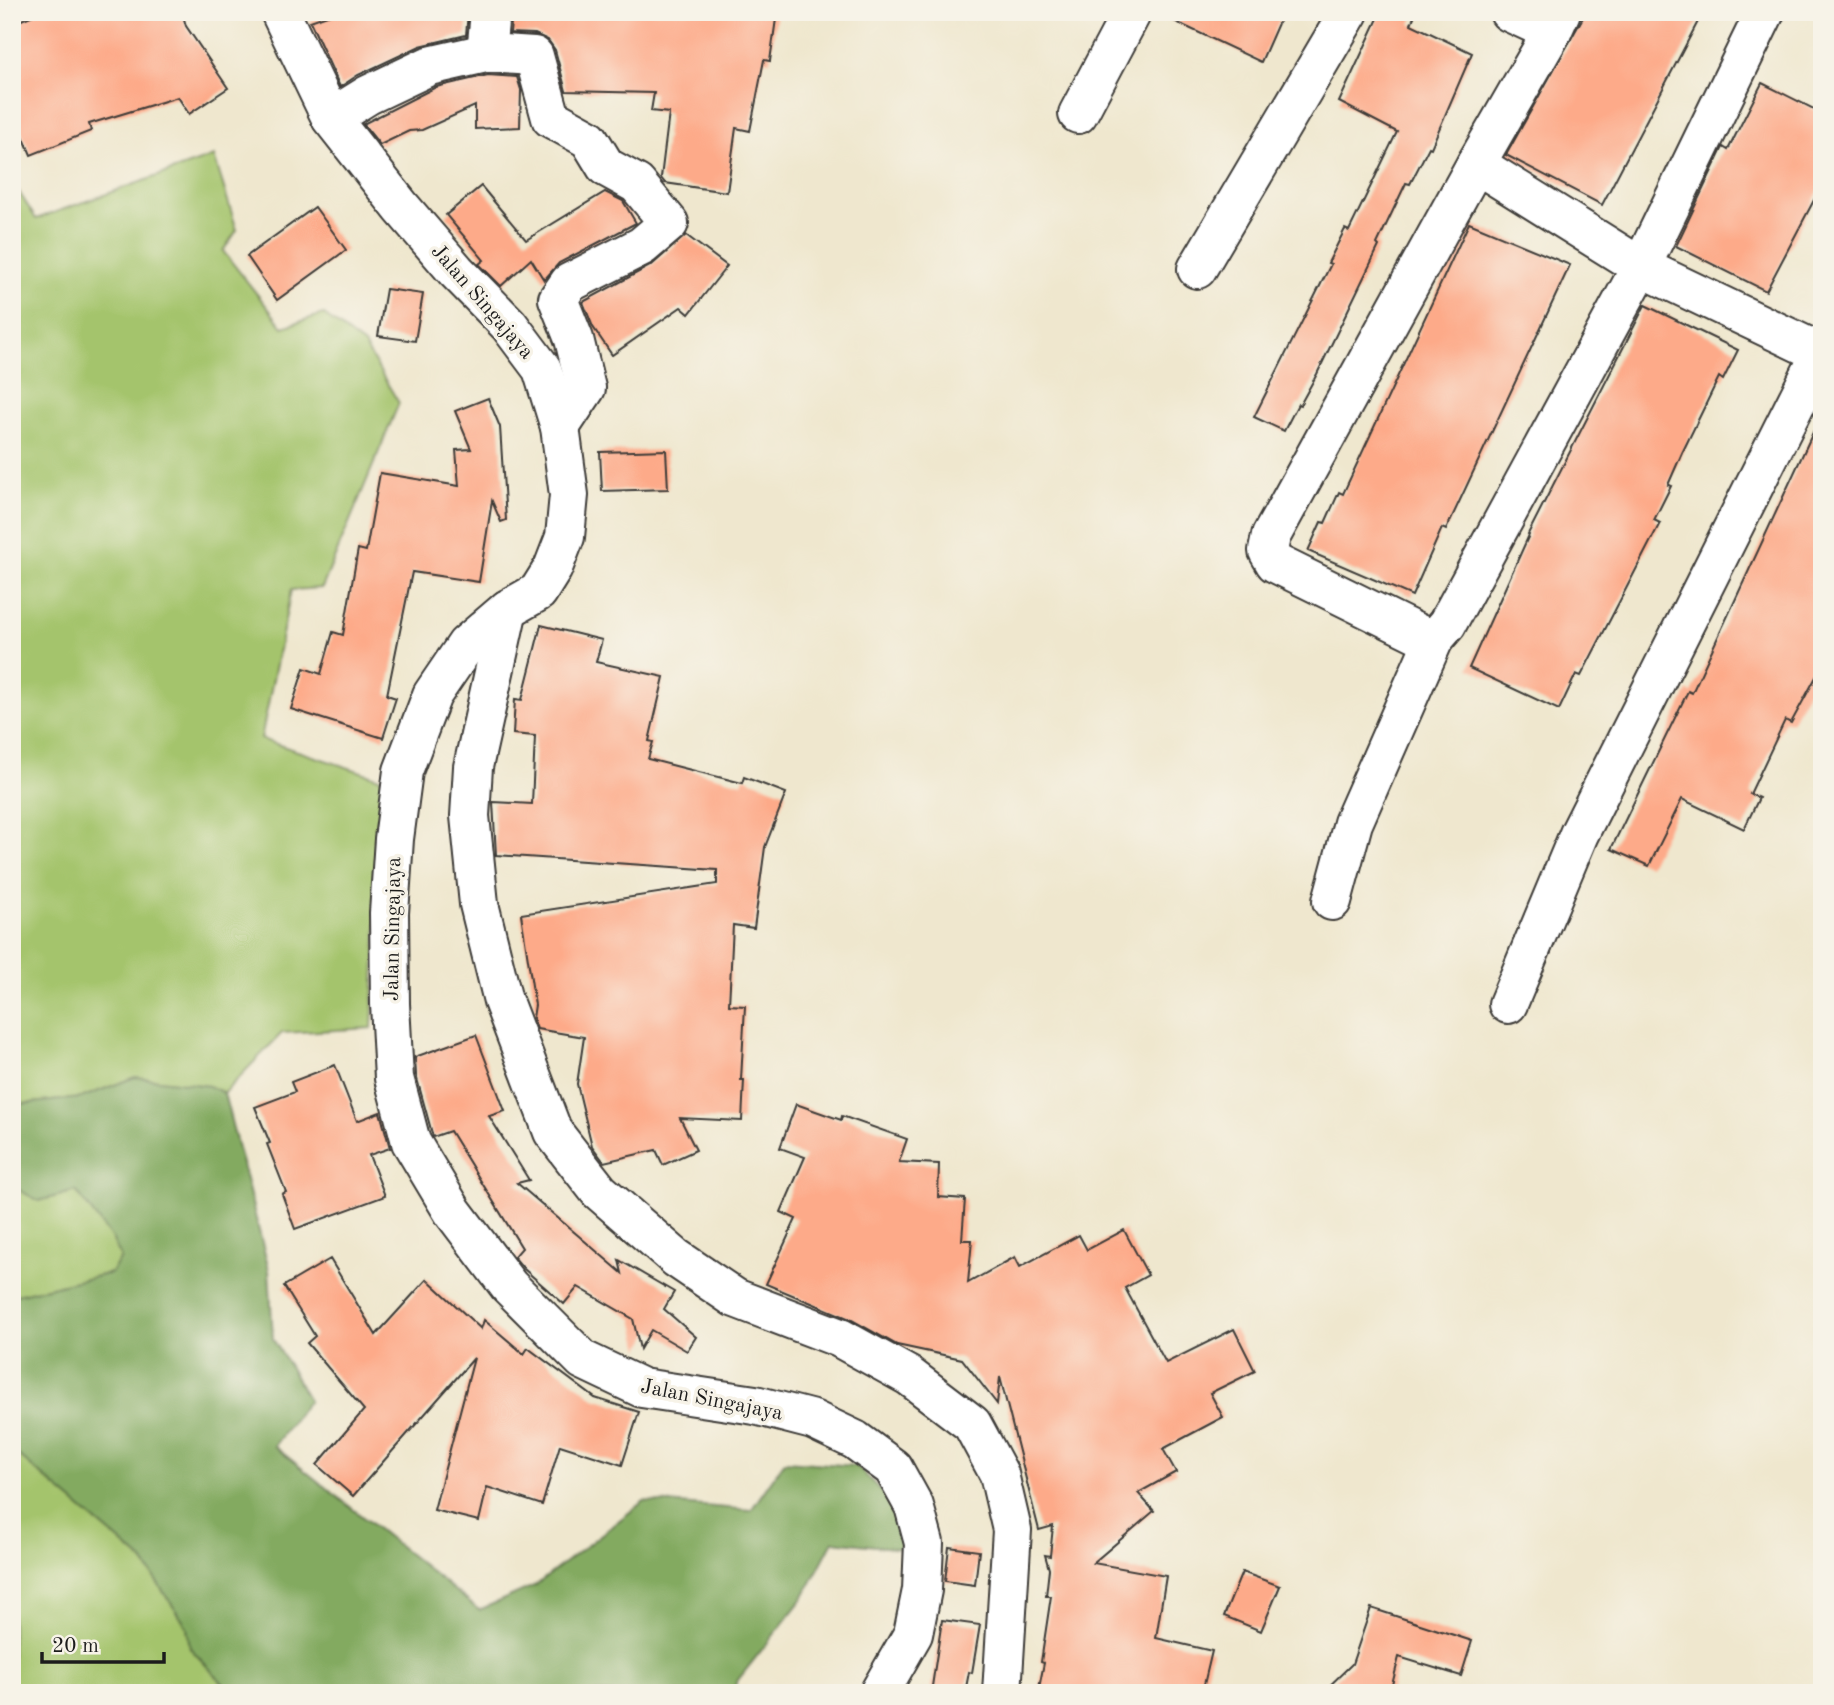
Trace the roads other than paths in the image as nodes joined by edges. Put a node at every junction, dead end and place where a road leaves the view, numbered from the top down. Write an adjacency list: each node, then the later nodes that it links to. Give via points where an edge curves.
1 (280, 12): 10 (street, Jalan Singajaya)
2 (490, 12): 8 (street)
3 (1132, 12): 9 (street)
4 (1349, 12): 13 (street)
5 (1509, 12): 7 (street)
6 (1765, 12): 12 (street)
7 (1556, 22): 11 (street)
8 (486, 52): 10 (street, via 429,66); 15 (street, via 534,56 551,118 589,139 606,167 637,184 669,223 642,246 569,283 558,299 586,388)
9 (1079, 114)
10 (331, 118): 15 (street, Jalan Singajaya, via 401,207 509,325 542,369)
11 (1476, 164): 12 (street); 17 (street, via 1271,536 1268,551 1275,563)
12 (1641, 267): 14 (street); 17 (street, via 1447,624)
13 (1197, 269)
14 (1821, 352): 19 (street, via 1579,834)
15 (560, 427): 16 (street, Jalan Singajaya, via 569,495 565,537 538,592)
16 (508, 609): 20 (street, Jalan Singajaya, via 466,645 432,695 403,771 389,913 390,1004 394,1078 411,1142 453,1212 509,1286 583,1360 642,1388 755,1405 813,1420 855,1440 893,1468 914,1506 924,1543 922,1590 913,1634); 21 (street, via 473,767 470,816 479,904 503,1001 553,1132 599,1191 676,1258 736,1298 840,1338 909,1376 972,1424 999,1474 1012,1530)
17 (1434, 639): 18 (street, via 1353,823)
18 (1332, 901)
19 (1508, 1004)
20 (879, 1693)
21 (1002, 1693)

